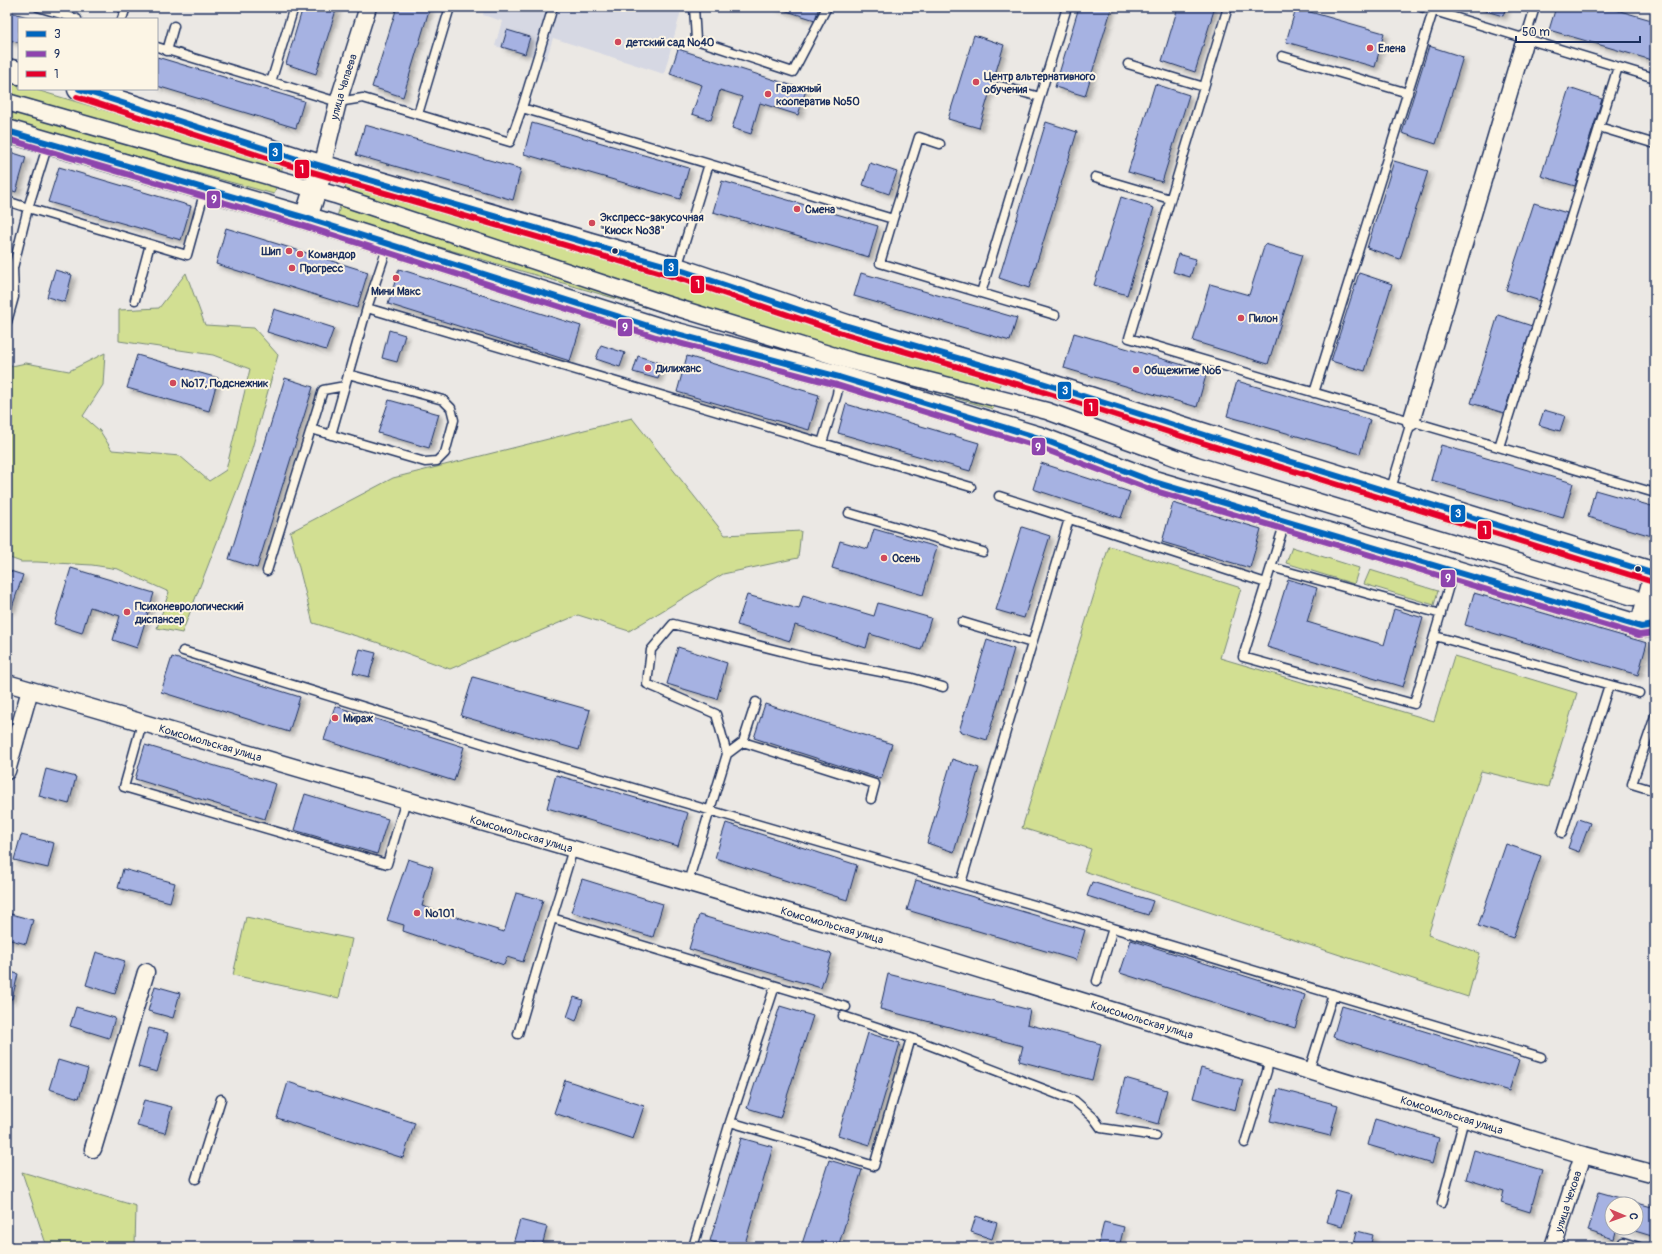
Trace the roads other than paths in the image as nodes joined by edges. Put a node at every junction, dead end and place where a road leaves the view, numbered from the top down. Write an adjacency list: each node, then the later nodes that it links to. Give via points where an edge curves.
1 (38, 7): 14 (lane)
2 (126, 7): 15 (lane)
3 (294, 7): 26 (lane)
4 (368, 7): 34 (street, улица Чапаева)
5 (450, 7): 36 (lane)
6 (553, 7): 35 (lane)
7 (694, 7): 8 (lane, via 696,40 793,72)
8 (827, 7)
9 (1067, 7): 32 (lane)
10 (1228, 7): 28 (lane)
11 (1421, 7): 13 (lane)
12 (1535, 7): 17 (lane)
13 (1434, 11): 17 (lane); 31 (lane)
14 (74, 18)
15 (122, 18)
16 (174, 26): 19 (lane)
17 (1525, 39): 22 (lane); 64 (street)
18 (158, 47): 19 (lane)
19 (167, 51): 26 (lane)
20 (1282, 56): 31 (lane)
21 (1128, 64): 28 (lane)
22 (1618, 67): 25 (lane); 37 (lane)
23 (7, 70): 24 (street)
24 (18, 73)
25 (1655, 78)
26 (271, 82): 34 (lane)
27 (1000, 86): 32 (lane)
28 (1204, 87): 47 (lane)
29 (86, 90): 30 (street)
30 (101, 92): 43 (street)
31 (1408, 93): 63 (lane)
32 (1040, 97): 55 (lane)
33 (7, 102): 46 (street)
34 (338, 102): 36 (lane, via 363,98); 43 (street, улица Чапаева)
35 (522, 108): 36 (lane, via 510,142); 42 (lane)
36 (418, 114)
37 (1599, 127): 40 (lane); 68 (lane)
38 (7, 131): 39 (street)
39 (48, 143): 45 (street); 49 (lane)
40 (1652, 143)
41 (940, 144): 51 (lane, via 919,137)
42 (709, 164): 51 (lane); 54 (lane)
43 (322, 167): 46 (street); 54 (street)
44 (1095, 177): 47 (lane)
45 (206, 189): 50 (street); 52 (lane, via 187,254)
46 (316, 190): 50 (street); 82 (street, via 666,304 851,360 1029,406 1196,465)
47 (1170, 199): 63 (lane, via 1129,338)
48 (7, 201): 49 (lane)
49 (28, 208): 52 (lane); 59 (lane, via 13,268 14,297)
50 (306, 218): 53 (street)
51 (893, 219): 55 (lane, via 880,264)
52 (150, 244): 56 (lane)
53 (388, 244): 57 (lane); 61 (street, via 658,328)
54 (676, 269): 70 (street, via 847,326 1048,385)
55 (981, 293): 58 (lane)
56 (135, 300)
57 (368, 308): 60 (lane); 67 (lane)
58 (1055, 315)
59 (7, 322)
60 (348, 374): 62 (lane); 66 (lane, via 443,400 451,408 454,420 445,453 436,461 425,462)
61 (839, 377): 67 (lane, via 837,394); 75 (street, via 1039,438 1154,482)
62 (345, 386): 65 (lane, via 323,390); 66 (lane)
63 (1314, 393): 64 (lane)
64 (1411, 422): 68 (lane); 70 (lane)
65 (311, 429): 66 (lane); 78 (lane)
66 (331, 435)
67 (822, 443): 69 (lane)
68 (1499, 448): 71 (lane)
69 (971, 487)
70 (1390, 492): 80 (street)
71 (1655, 493)
72 (999, 496): 74 (lane)
73 (849, 513): 76 (lane)
74 (1069, 518): 81 (lane); 87 (lane)
75 (1285, 521): 77 (lane); 79 (street)
76 (983, 552)
77 (1271, 567): 81 (lane); 83 (lane)
78 (267, 571)
79 (1454, 571): 83 (lane); 85 (street)
80 (1655, 575): 85 (street)
81 (1266, 584): 86 (lane, via 1243,656 1414,704)
82 (1633, 597)
83 (1441, 614): 86 (lane)
84 (962, 622): 87 (lane)
85 (1648, 626)
86 (1435, 636): 90 (lane)
87 (1032, 644): 107 (lane)
88 (183, 651): 103 (lane, via 520,755)
89 (7, 683): 92 (street, Комсомольская улица)
90 (1609, 684): 93 (lane); 104 (lane)
91 (942, 686): 98 (lane, via 808,658 673,624 651,650 647,684 716,714)
92 (30, 690): 96 (street, Комсомольская улица); 99 (street)
93 (1639, 693)
94 (756, 702): 97 (lane)
95 (1655, 716): 100 (lane, via 1632,784)
96 (142, 723): 102 (street, Комсомольская улица); 102 (lane, via 124,787 387,864)
97 (743, 742): 98 (lane); 101 (lane, via 875,784)
98 (727, 754): 103 (lane)
99 (7, 771)
100 (1655, 791)
101 (870, 799)
102 (406, 800): 105 (street, Комсомольская улица)
103 (710, 809): 106 (lane); 107 (lane)
104 (1562, 833)
105 (573, 849): 106 (street, Комсомольская улица); 108 (lane)
106 (688, 882): 117 (street, Комсомольская улица)
107 (960, 883): 109 (lane)
108 (552, 918): 112 (lane); 114 (lane)
109 (1113, 928): 111 (lane); 113 (lane)
110 (146, 972): 124 (street)
111 (1097, 981)
112 (775, 986): 115 (lane); 121 (lane)
113 (1333, 994): 116 (lane); 118 (lane)
114 (518, 1034)
115 (911, 1038): 121 (lane, via 874,1166); 122 (lane, via 1075,1101 1093,1117 1100,1128)
116 (1541, 1057)
117 (1269, 1059): 118 (street, Комсомольская улица); 123 (lane)
118 (1308, 1071): 120 (street, Комсомольская улица)
119 (221, 1098): 127 (lane)
120 (1464, 1119): 125 (street, Комсомольская улица); 128 (lane)
121 (730, 1122): 130 (lane)
122 (1156, 1136)
123 (1245, 1143)
124 (93, 1149)
125 (1583, 1156): 126 (street, Комсомольская улица); 131 (street, улица Чехова)
126 (1655, 1174)
127 (196, 1179)
128 (1442, 1203)
129 (1623, 1242): 132 (lane)
130 (693, 1247)
131 (1553, 1247)
132 (1639, 1247)

